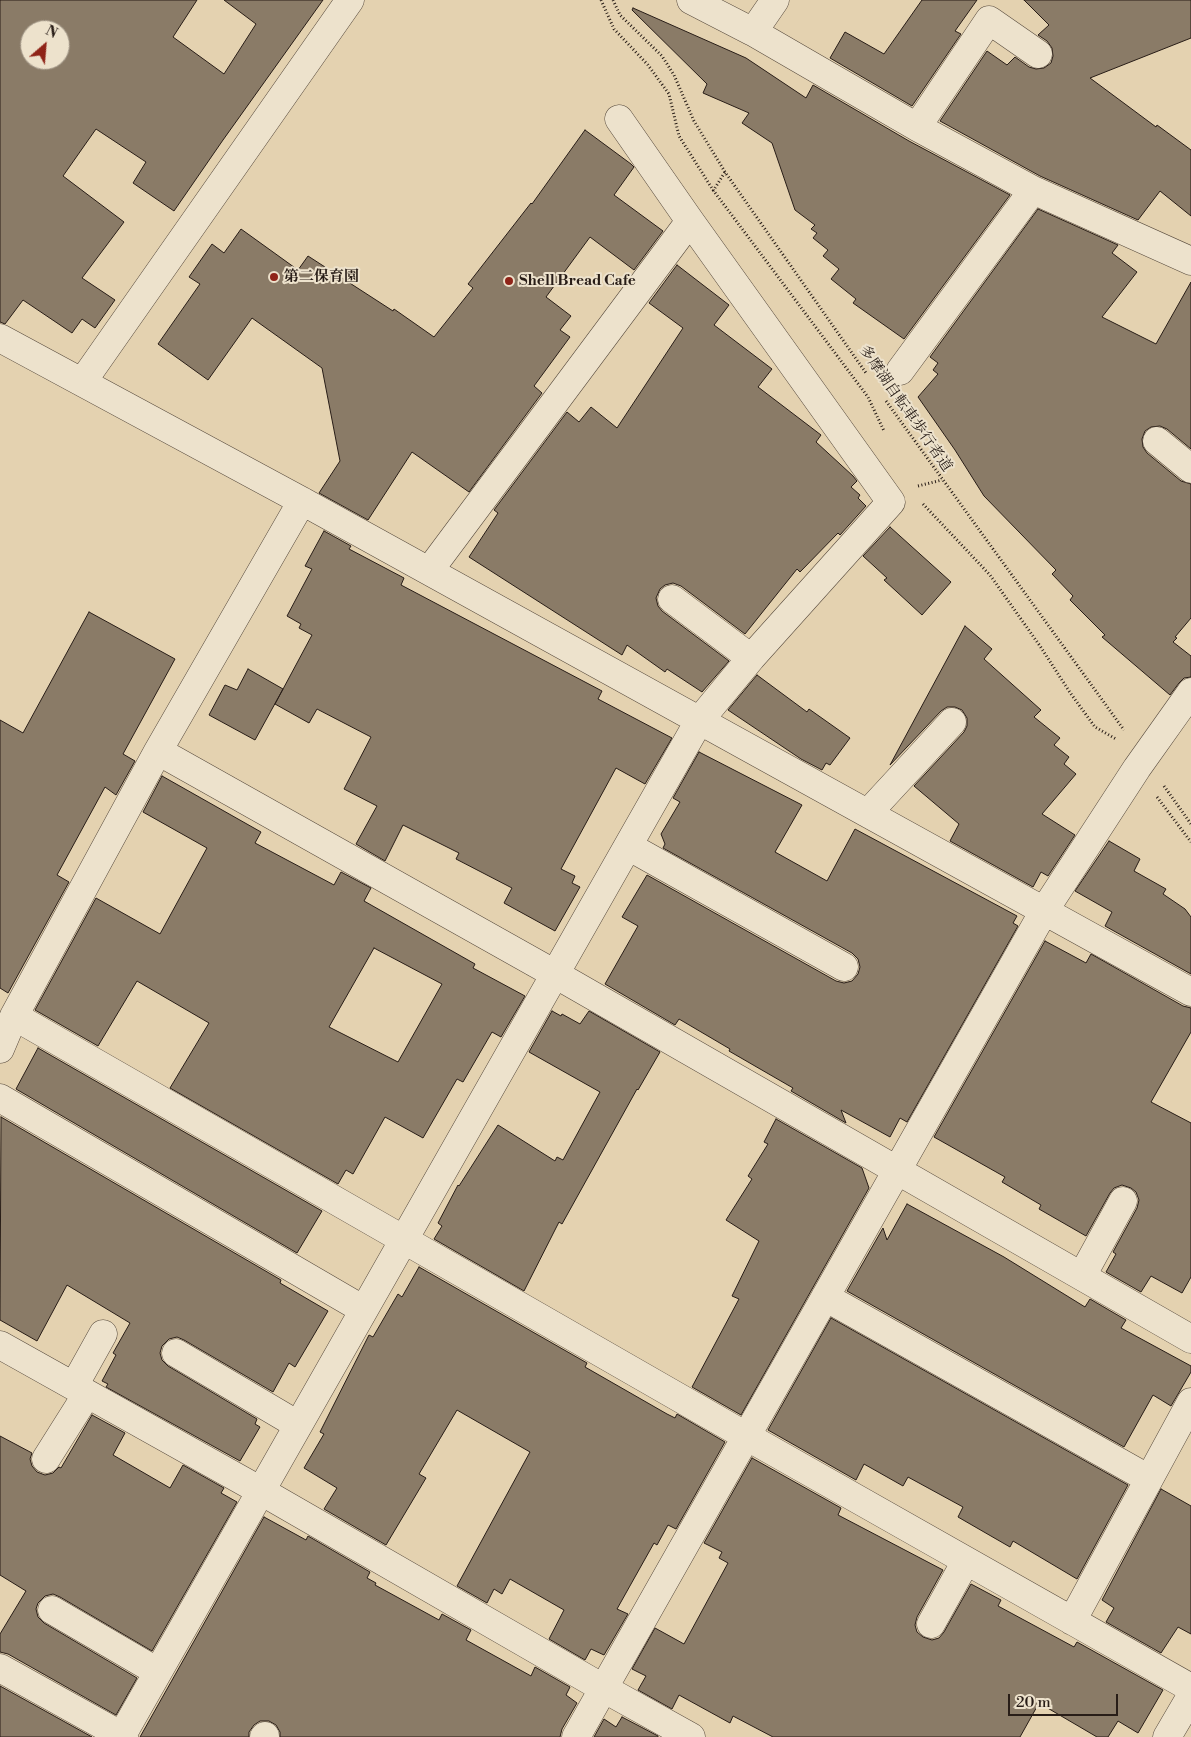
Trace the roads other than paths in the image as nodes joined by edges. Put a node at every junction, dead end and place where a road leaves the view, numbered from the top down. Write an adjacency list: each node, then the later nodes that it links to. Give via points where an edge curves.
1 (350, 0): 13 (street)
2 (691, 0): 4 (street)
3 (775, 0): 4 (street)
4 (753, 32): 7 (street)
5 (1038, 54): 7 (street, via 989,20)
6 (619, 118): 9 (street)
7 (917, 127): 8 (street)
8 (1033, 190): 10 (street); 12 (street)
9 (690, 221): 17 (street); 19 (street, via 891,502)
10 (1191, 261)
11 (0, 338): 13 (street)
12 (900, 371)
13 (83, 381): 16 (street)
14 (1157, 441): 15 (street)
15 (1191, 469)
16 (302, 501): 17 (street); 23 (street)
17 (429, 571): 21 (street)
18 (672, 599): 19 (street)
19 (751, 658): 21 (street)
20 (1191, 692): 26 (street, via 1140,763)
21 (699, 721): 24 (street); 25 (street)
22 (952, 722): 24 (street)
23 (158, 751): 28 (street); 30 (street)
24 (868, 813): 26 (street)
25 (628, 846): 27 (street); 28 (street)
26 (1044, 911): 29 (street); 33 (street)
27 (844, 967)
28 (555, 974): 33 (street); 35 (street)
29 (1191, 992)
30 (14, 1016): 31 (street); 35 (street)
31 (0, 1049)
32 (0, 1098): 38 (street)
33 (897, 1170): 36 (street); 37 (street)
34 (1123, 1201): 36 (street)
35 (403, 1240): 38 (street); 46 (street)
36 (1082, 1276): 40 (street)
37 (825, 1297): 46 (street); 48 (street)
38 (364, 1310): 45 (street)
39 (103, 1334): 43 (street)
40 (1191, 1339)
41 (0, 1345): 43 (street)
42 (176, 1353): 45 (street)
43 (81, 1390): 47 (street); 49 (street)
44 (1191, 1402): 48 (street)
45 (298, 1425): 49 (street)
46 (746, 1436): 50 (street); 56 (street)
47 (46, 1460)
48 (1149, 1479): 52 (street)
49 (261, 1491): 55 (street); 56 (street)
50 (966, 1561): 52 (street); 53 (street)
51 (52, 1610): 55 (street)
52 (1072, 1621): 57 (street)
53 (931, 1624)
54 (0, 1668): 59 (street)
55 (158, 1672): 59 (street)
56 (603, 1688): 60 (street); 61 (street)
57 (1191, 1688)
58 (1191, 1696): 62 (street)
59 (122, 1737)
60 (576, 1737)
61 (691, 1737)
62 (1168, 1737)

